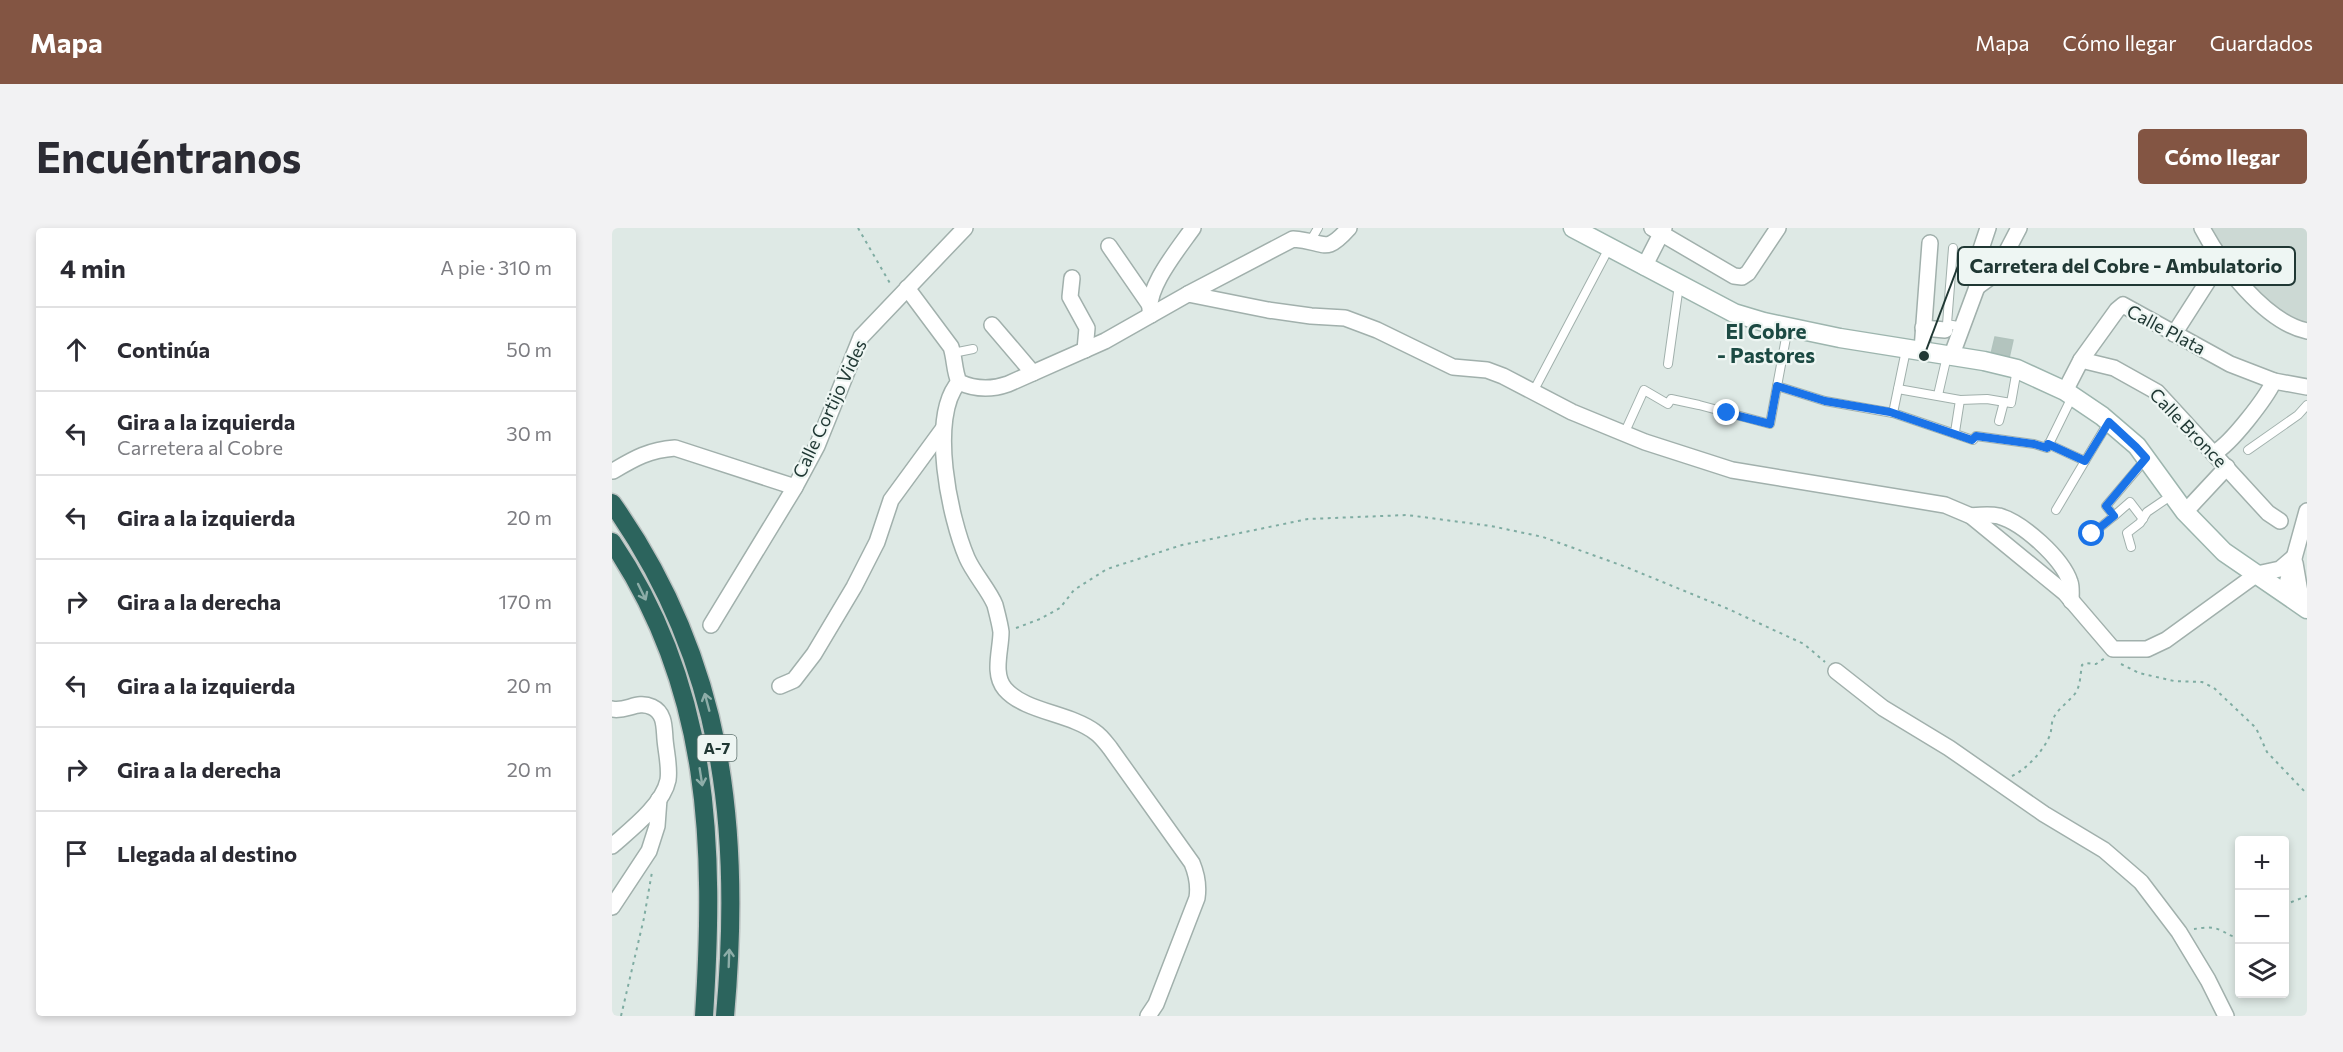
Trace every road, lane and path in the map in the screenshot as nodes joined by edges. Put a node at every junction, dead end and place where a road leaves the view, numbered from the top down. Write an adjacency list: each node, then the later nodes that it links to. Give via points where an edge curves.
1 (858, 228): 22 (path)
2 (965, 228): 22 (street, Calle Cortijo Vides)
3 (1193, 228): 25 (street, via 1155,287)
4 (1349, 228): 11 (street, via 1335,244 1325,246)
5 (1573, 228): 14 (street)
6 (1778, 228): 10 (street, via 1742,277 1734,276)
7 (1988, 228): 21 (street, via 1975,267)
8 (2019, 228): 21 (street, via 1995,274)
9 (2202, 228): 16 (street)
10 (1659, 230): 17 (street)
11 (1314, 234): 18 (street, via 1293,239)
12 (1930, 243): 29 (street)
13 (1109, 246): 25 (street)
14 (1609, 248): 17 (street); 47 (lane)
15 (1953, 248): 28 (lane, via 1947,324)
16 (2222, 259): 31 (street, via 2265,308); 32 (street)
17 (1644, 267): 20 (street)
18 (1226, 275): 23 (street); 24 (street, via 1227,295)
19 (1072, 278): 35 (street, via 1070,297 1087,328)
20 (1679, 285): 27 (street, via 1734,313); 39 (lane)
21 (1977, 287): 28 (street)
22 (903, 293): 36 (street); 66 (street, Calle Cortijo Vides, via 861,337 817,446)
23 (1188, 294): 24 (street); 25 (street)
24 (1237, 304): 47 (street, via 1345,318 1453,367 1486,370)
25 (1150, 310): 35 (street)
26 (992, 325): 41 (street)
27 (1788, 327): 34 (street); 44 (lane)
28 (1963, 327): 37 (street)
29 (1923, 328): 30 (street); 34 (street)
30 (1945, 330)
31 (2307, 331)
32 (2174, 334): 38 (street, Calle Plata, via 2123,305); 42 (street, Calle Plata, via 2230,364)
33 (973, 348): 36 (lane)
34 (1914, 349): 37 (street); 46 (lane)
35 (1085, 350): 41 (street)
36 (953, 353): 43 (street)
37 (1949, 356): 40 (street); 49 (lane)
38 (2081, 360): 48 (street, Calle Plata); 61 (street, Calle Bronce, via 2114,368 2157,392)
39 (1668, 364)
40 (2017, 369): 48 (street); 51 (lane, via 2011,403)
41 (1033, 373): 43 (street, via 996,388 969,387)
42 (2274, 381): 45 (street, Calle Plata); 61 (street, via 2245,421)
43 (959, 382): 56 (street, via 946,406)
44 (1777, 386): 53 (lane, via 1825,401); 58 (lane, via 1770,424 1671,399 1668,404 1644,390)
45 (2307, 387)
46 (1898, 389): 49 (lane); 53 (lane)
47 (1533, 392): 58 (street)
48 (2069, 393): 55 (street); 59 (lane)
49 (1938, 395): 50 (lane)
50 (1960, 400): 51 (lane); 57 (lane)
51 (2004, 402): 54 (lane)
52 (2307, 405): 60 (lane)
53 (1893, 413): 57 (lane)
54 (1999, 421)
55 (2109, 422): 62 (street); 63 (lane)
56 (943, 429): 86 (street, via 955,527 968,560 994,603); 89 (street, via 891,500 877,542 814,654 794,680)
57 (1955, 432): 59 (lane, via 1972,440 1976,436 2047,448)
58 (1624, 434): 72 (street, via 1732,470 1945,505)
59 (2048, 444): 63 (lane)
60 (2248, 450)
61 (2214, 453): 64 (street, Calle Bronce)
62 (2146, 458): 67 (street); 73 (lane, via 2106,506)
63 (2085, 461): 69 (lane)
64 (2227, 467): 71 (street); 75 (street, Calle Bronce)
65 (613, 471): 66 (street, Calle Cortijo Vides, via 657,449 675,448)
66 (795, 487): 85 (street, Calle Cortijo Vides)
67 (2172, 495): 71 (street); 74 (lane)
68 (612, 503): 103 (highway, A-7, one-way to 68, via 730,856 714,730 694,659 673,605)
69 (2056, 510)
70 (2307, 511): 79 (street)
71 (2186, 512): 81 (street, via 2223,552)
72 (1971, 516): 83 (street); 83 (street, via 2002,517 2041,542 2058,560 2070,582)
73 (2114, 516): 74 (lane, via 2130,502); 76 (lane, via 2092,534)
74 (2143, 519): 78 (lane, via 2127,533)
75 (2280, 521)
76 (2096, 539)
77 (612, 542): 102 (highway, A-7, one-way to 102, via 639,587 672,662 698,755 706,816 710,904)
78 (2131, 547)
79 (2294, 557): 80 (street); 81 (street, via 2280,569); 82 (street); 84 (street)
80 (2307, 571)
81 (2257, 574): 82 (street); 87 (street, via 2166,640 2146,650)
82 (2282, 591): 84 (street)
83 (2071, 601): 87 (street)
84 (2305, 603)
85 (711, 625)
86 (1001, 630): 88 (path, via 1040,619 1060,608 1074,590 1107,569 1182,545 1308,519 1407,515 1543,537 1626,567 1804,644); 104 (street, via 998,676 1002,686 1019,699 1095,732 1197,874 1197,898)
87 (2109, 653): 91 (path, via 2096,664 2082,665 2079,686 2054,718 2043,746 2029,764); 92 (path, via 2139,672 2174,681 2202,682 2214,688 2256,728 2267,752)
88 (1836, 671): 91 (street, via 1883,708)
89 (780, 686)
90 (612, 709): 93 (street, via 646,705 664,720 669,770)
91 (1999, 783): 99 (street, via 2104,850 2141,882)
92 (2307, 794)
93 (659, 799): 94 (street); 98 (street, via 657,826 649,851)
94 (612, 846)
95 (654, 865): 101 (path)
96 (2307, 896): 97 (path)
97 (2289, 903)
98 (612, 907)
99 (2179, 932): 100 (path, via 2211,928); 105 (street)
100 (2235, 937)
101 (621, 1016)
102 (704, 1016)
103 (725, 1016)
104 (1148, 1016)
105 (2226, 1016)

